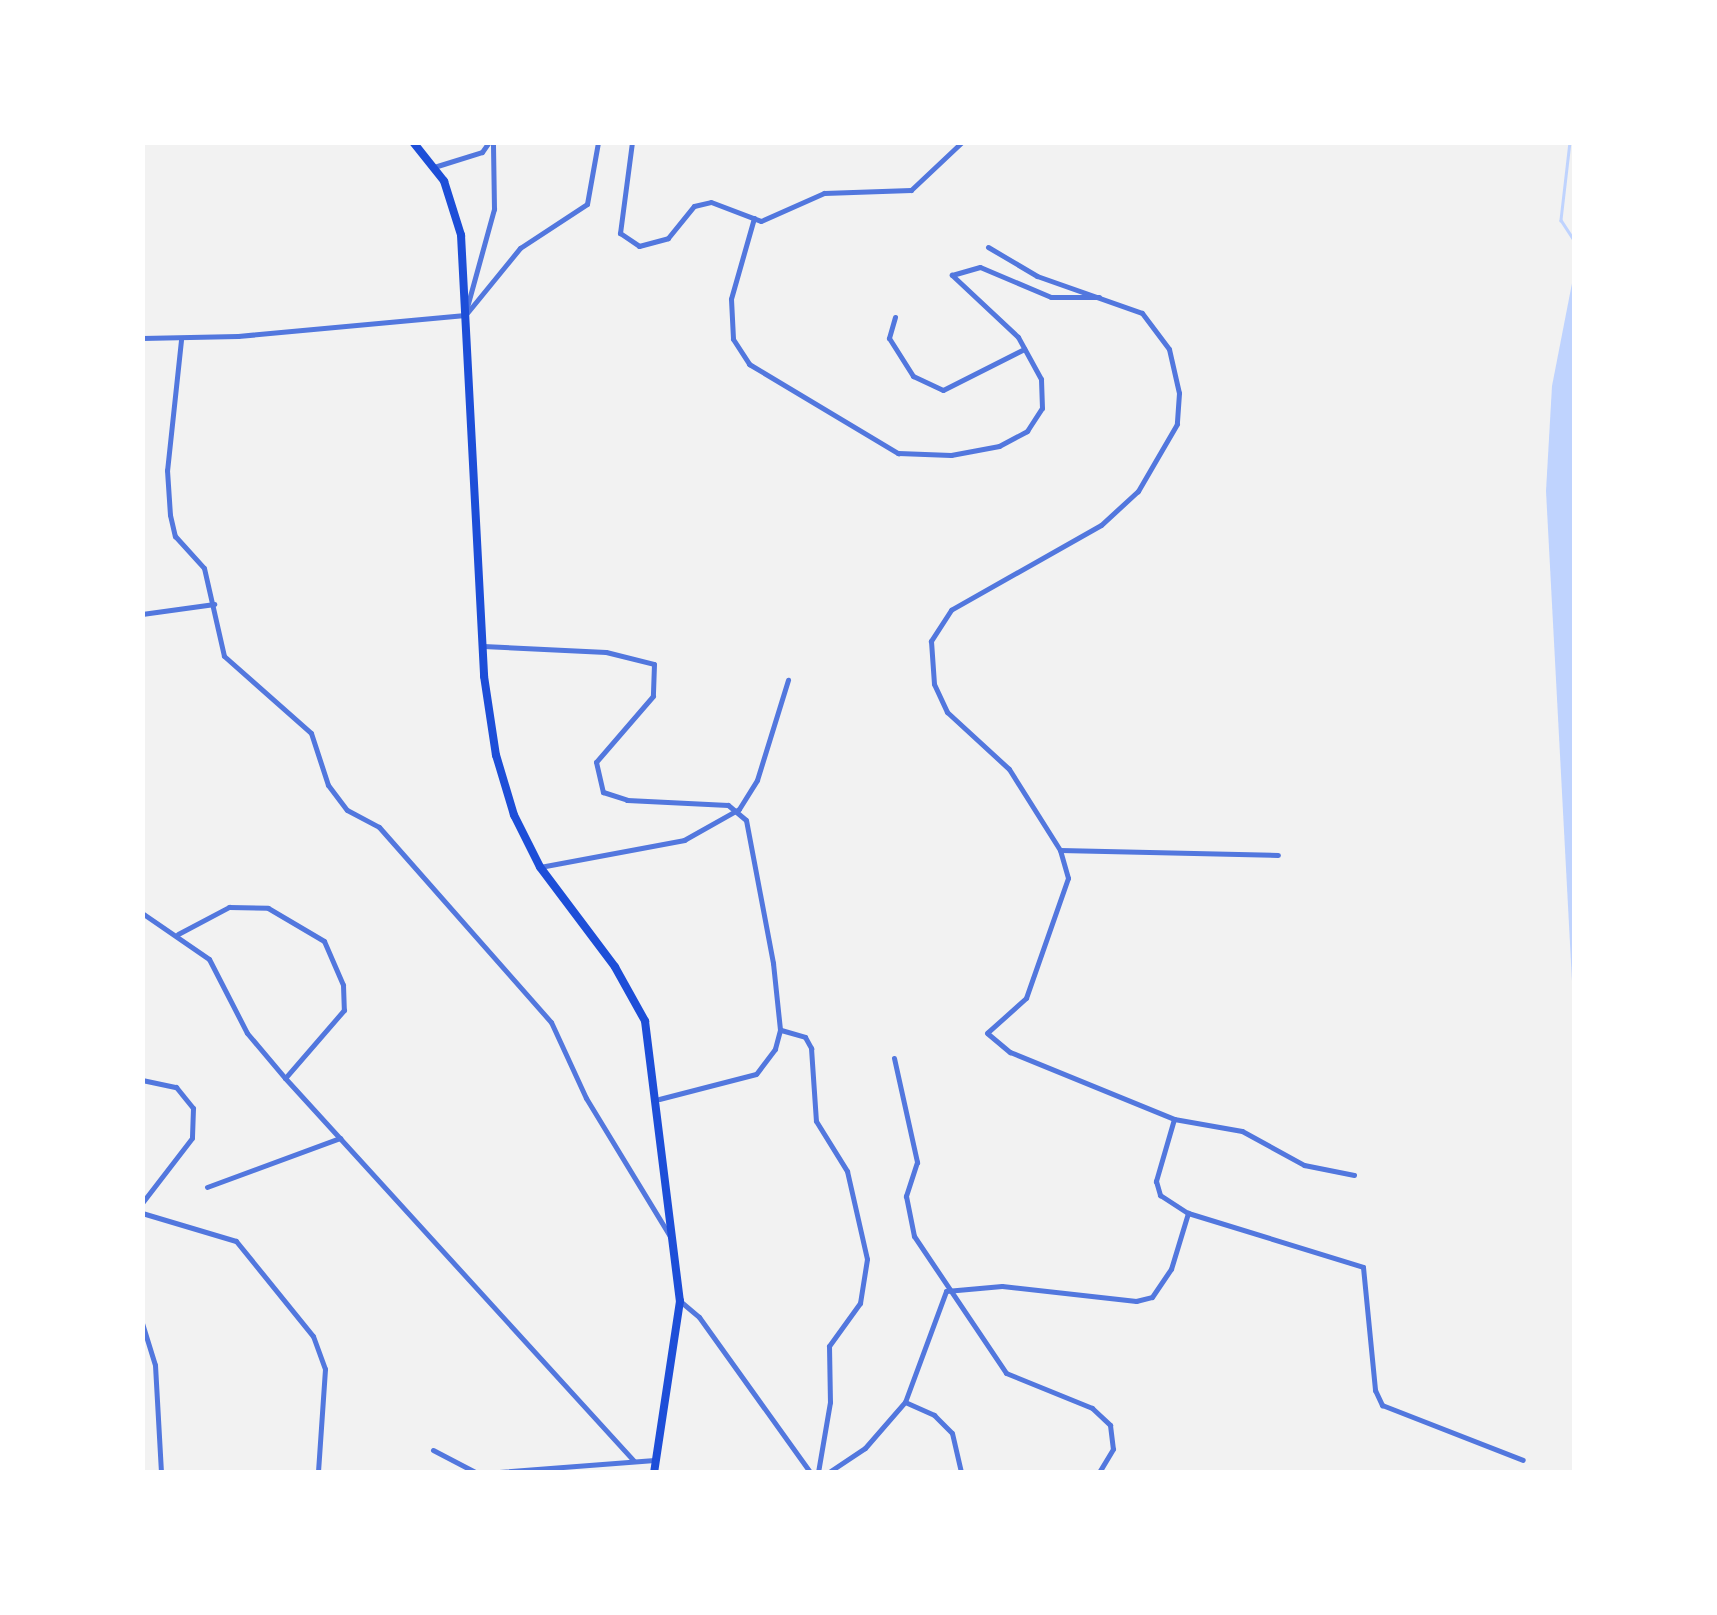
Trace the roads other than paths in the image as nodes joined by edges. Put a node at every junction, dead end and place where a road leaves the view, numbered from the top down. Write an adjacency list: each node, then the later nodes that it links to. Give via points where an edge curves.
1 (413, 142): 6 (main road)
2 (491, 142): 6 (street, via 482,152); 10 (street, via 494,209)
3 (598, 142): 10 (street, via 587,204 520,248)
4 (632, 142): 7 (street, via 620,220 626,243 653,246 694,206 711,202)
5 (962, 142): 7 (street, via 911,190 824,193 761,221)
6 (434, 167): 10 (main road, via 461,236)
7 (754, 218): 14 (street, via 731,299 733,339 749,364 898,453 951,455 999,446 1027,432 1042,408 1040,379)
8 (988, 246): 9 (street, via 1037,276)
9 (1103, 297): 14 (street, via 1051,297 980,267 952,276); 20 (street, via 1142,313 1162,336 1176,367 1177,424 1138,491 1101,526 951,610 928,653 947,712 1010,769)
10 (465, 315): 13 (street); 17 (main road)
11 (894, 317): 14 (street, via 889,338 913,376 943,390)
12 (142, 338): 13 (street)
13 (181, 340): 15 (street, via 167,470 170,515 175,536 204,568)
14 (1024, 349)
15 (214, 604): 16 (street); 37 (street, via 224,656 311,733 328,785 347,810 379,827 551,1022 586,1098)
16 (142, 614)
17 (483, 646): 19 (street, via 606,652 654,664 652,696 596,762 604,792 627,800); 22 (main road, via 496,755)
18 (788, 680): 19 (street, via 758,780)
19 (739, 808): 22 (street, via 684,840); 25 (street, via 769,931)
20 (1060, 850): 21 (street); 30 (street, via 1067,894 1026,998 987,1033 1010,1052)
21 (1278, 855)
22 (540, 868): 29 (main road, via 638,1002)
23 (142, 913): 24 (street)
24 (178, 934): 27 (street, via 209,959 247,1033); 27 (street, via 210,912 268,908 324,941 343,985 344,1010)
25 (780, 1030): 29 (street, via 771,1058 756,1074); 52 (street, via 793,1030 811,1048 816,1121 848,1170 866,1259 860,1304 829,1346 830,1402)
26 (894, 1058): 38 (street, via 917,1162 905,1216)
27 (284, 1078): 31 (street)
28 (142, 1080): 34 (street, via 176,1087 193,1108 192,1138)
29 (659, 1098): 37 (main road)
30 (1174, 1119): 32 (street, via 1242,1131 1304,1165); 36 (street, via 1155,1190)
31 (341, 1138): 33 (street); 43 (street)
32 (1354, 1174)
33 (207, 1188)
34 (142, 1203)
35 (142, 1213): 47 (street, via 236,1241 313,1336 325,1369)
36 (1188, 1213): 38 (street, via 1171,1269 1152,1297 1136,1302 1002,1286); 45 (street, via 1363,1267 1375,1390 1382,1404)
37 (676, 1245): 39 (main road)
38 (946, 1292): 41 (street); 55 (street, via 1006,1373 1092,1408 1110,1425 1112,1450)
39 (680, 1301): 44 (main road); 51 (street, via 699,1317)
40 (142, 1323): 46 (street, via 155,1365)
41 (905, 1402): 53 (street, via 864,1448); 54 (street, via 934,1415 952,1433)
42 (433, 1450): 48 (street)
43 (634, 1460): 44 (street); 49 (street)
44 (656, 1460): 50 (main road)
45 (1523, 1460)
46 (160, 1472)
47 (318, 1472)
48 (475, 1472)
49 (499, 1472)
50 (654, 1472)
51 (810, 1472)
52 (818, 1472)
53 (829, 1472)
54 (961, 1472)
55 (1099, 1472)

